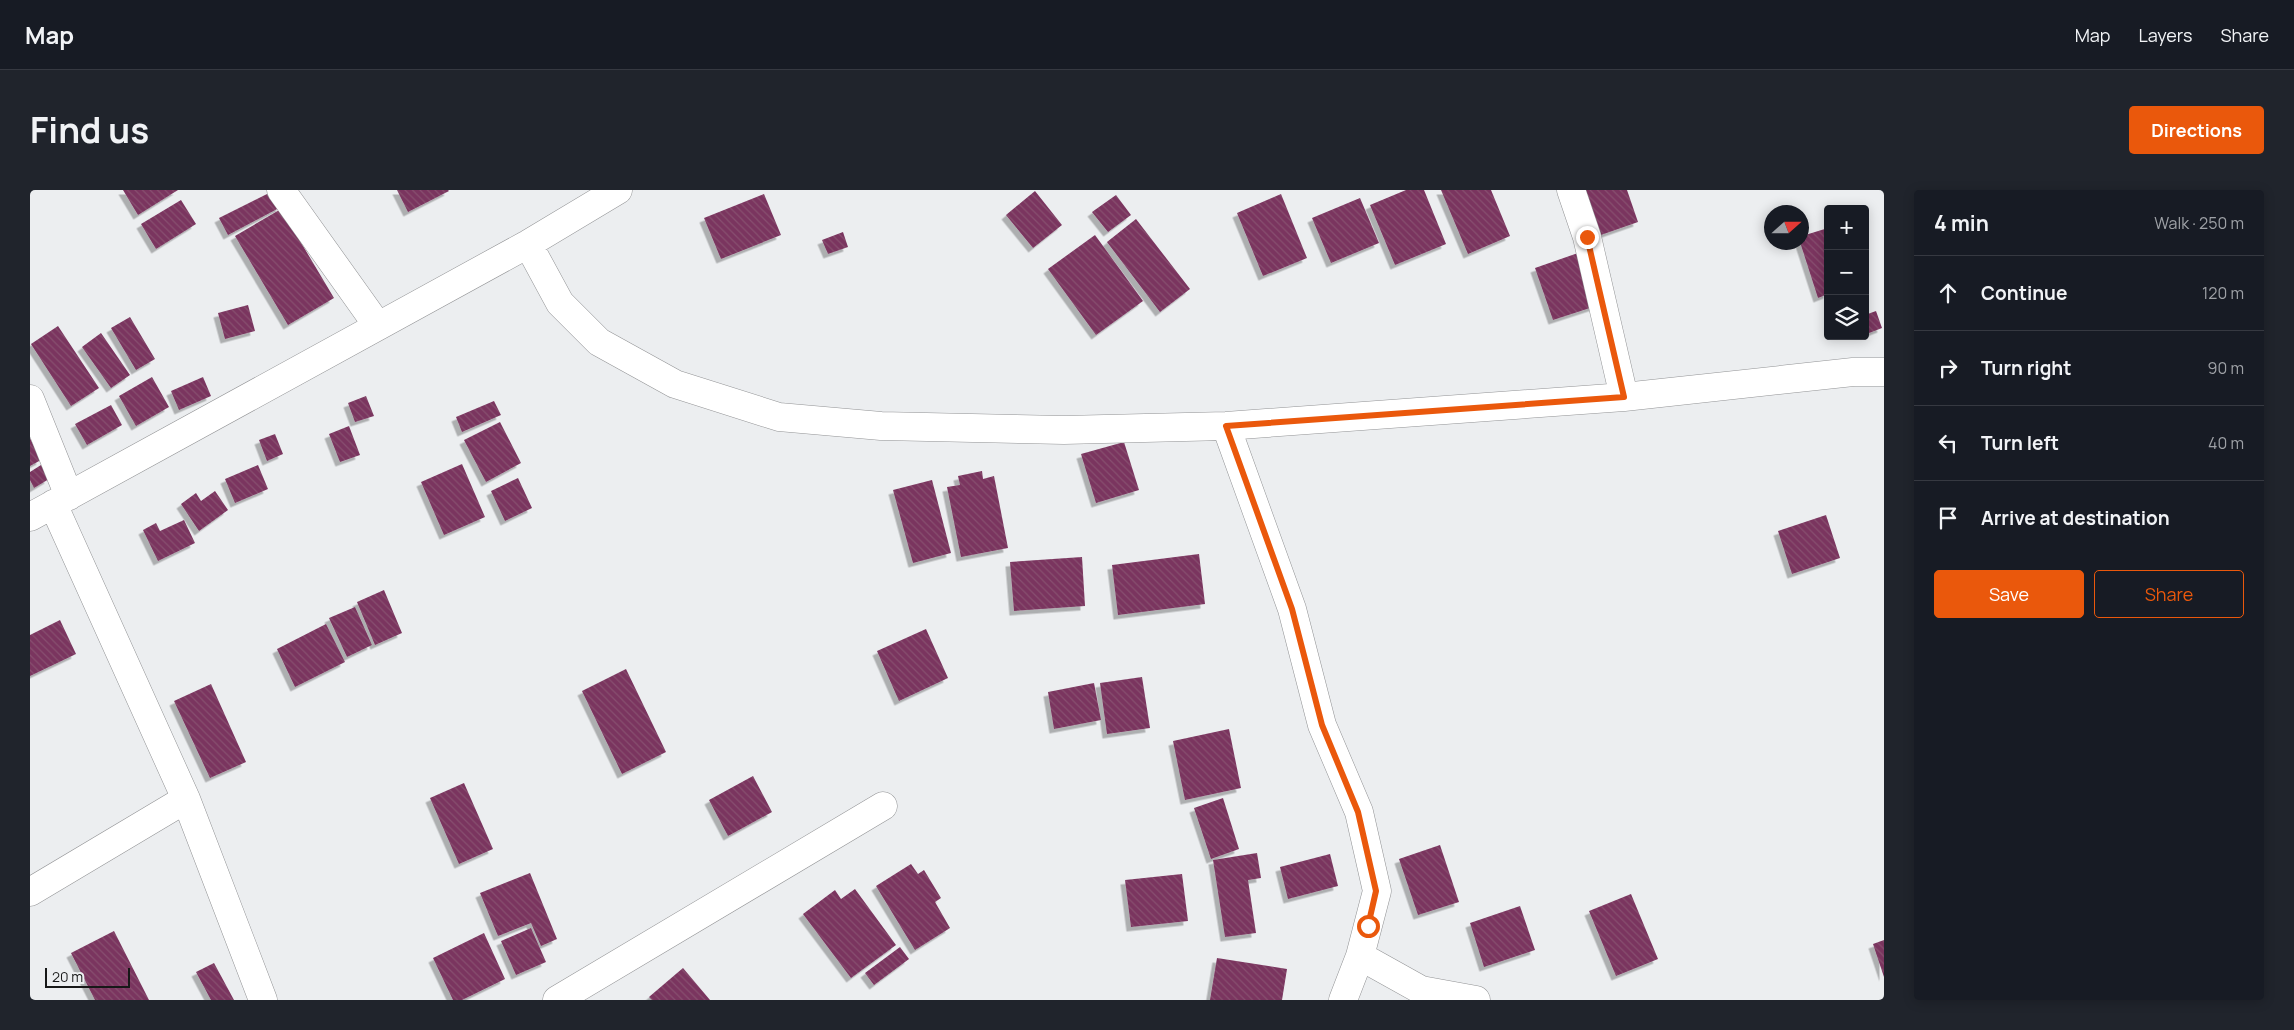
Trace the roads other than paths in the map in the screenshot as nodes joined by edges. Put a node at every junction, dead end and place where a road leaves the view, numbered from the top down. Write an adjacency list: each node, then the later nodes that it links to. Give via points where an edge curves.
1 (281, 190): 5 (street)
2 (618, 190): 4 (street)
3 (1571, 190): 7 (street, via 1587,237)
4 (528, 244): 5 (street); 9 (street, via 560,303 599,342 675,384 778,417 881,426 1064,430)
5 (378, 326): 10 (street)
6 (1884, 372): 7 (street, via 1853,372)
7 (1624, 397): 9 (street)
8 (30, 399): 10 (street)
9 (1226, 426): 14 (street, via 1292,609 1322,725 1358,812 1376,891)
10 (51, 506): 11 (street)
11 (186, 799): 13 (street); 15 (street)
12 (883, 806): 16 (street)
13 (30, 892)
14 (1360, 956): 17 (street); 18 (street, via 1421,990)
15 (263, 1000)
16 (557, 1000)
17 (1343, 1000)
18 (1476, 1000)

